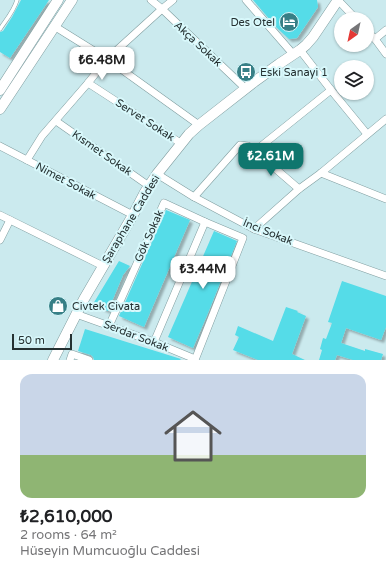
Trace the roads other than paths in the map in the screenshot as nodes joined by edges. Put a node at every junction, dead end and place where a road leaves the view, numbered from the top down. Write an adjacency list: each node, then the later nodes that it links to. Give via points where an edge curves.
1 (17, 0): 12 (lane)
2 (58, 0): 10 (street)
3 (72, 0): 11 (street)
4 (151, 0): 8 (street, Akça Sokak)
5 (173, 0): 8 (street)
6 (246, 0): 15 (street)
7 (338, 0): 9 (street); 15 (street, Şaraphane Caddesi, via 313,37)
8 (162, 9): 17 (street); 19 (street, Akça Sokak)
9 (349, 12)
10 (45, 20): 11 (street); 20 (street)
11 (54, 26): 17 (street); 22 (street)
12 (0, 30)
13 (386, 30): 14 (street)
14 (375, 39): 16 (street)
15 (297, 52): 19 (street, Şaraphane Caddesi); 21 (street)
16 (386, 54)
17 (107, 59): 18 (street); 25 (street)
18 (88, 83): 24 (street); 27 (street, Servet Sokak)
19 (245, 88): 25 (street, Şaraphane Caddesi)
20 (0, 90)
21 (331, 90): 26 (street); 29 (street)
22 (0, 109)
23 (386, 119): 26 (street)
24 (56, 120): 30 (street); 33 (street, Kısmet Sokak)
25 (199, 125): 27 (street, Şaraphane Caddesi)
26 (367, 134): 31 (street)
27 (182, 144): 32 (street, Şaraphane Caddesi)
28 (0, 146): 30 (street, Nimet Sokak)
29 (255, 151): 34 (street); 35 (street, via 248,146 240,145)
30 (27, 160): 38 (street, Nimet Sokak)
31 (321, 173): 34 (street); 36 (street)
32 (157, 174): 33 (street, Şaraphane Caddesi); 35 (street, İnci Sokak)
33 (149, 186): 38 (street, Şaraphane Caddesi)
34 (299, 190): 41 (street)
35 (194, 197): 41 (street, İnci Sokak)
36 (386, 199)
37 (0, 215): 39 (street)
38 (133, 216): 43 (street, Şaraphane Caddesi)
39 (10, 220): 42 (street); 43 (street)
40 (205, 222): 46 (street, Gök Sokak, via 164,203); 47 (street); 51 (street, Gök Sokak, via 243,238)
41 (254, 228): 44 (street, İnci Sokak)
42 (0, 240)
43 (103, 266): 45 (street, Şaraphane Caddesi)
44 (386, 276)
45 (76, 314): 46 (street, Serdar Sokak); 49 (street, Şaraphane Caddesi)
46 (109, 326): 47 (street, Serdar Sokak)
47 (154, 342): 51 (street, Serdar Sokak)
48 (71, 357): 50 (street)
49 (53, 360)
50 (89, 360)
51 (195, 360)

